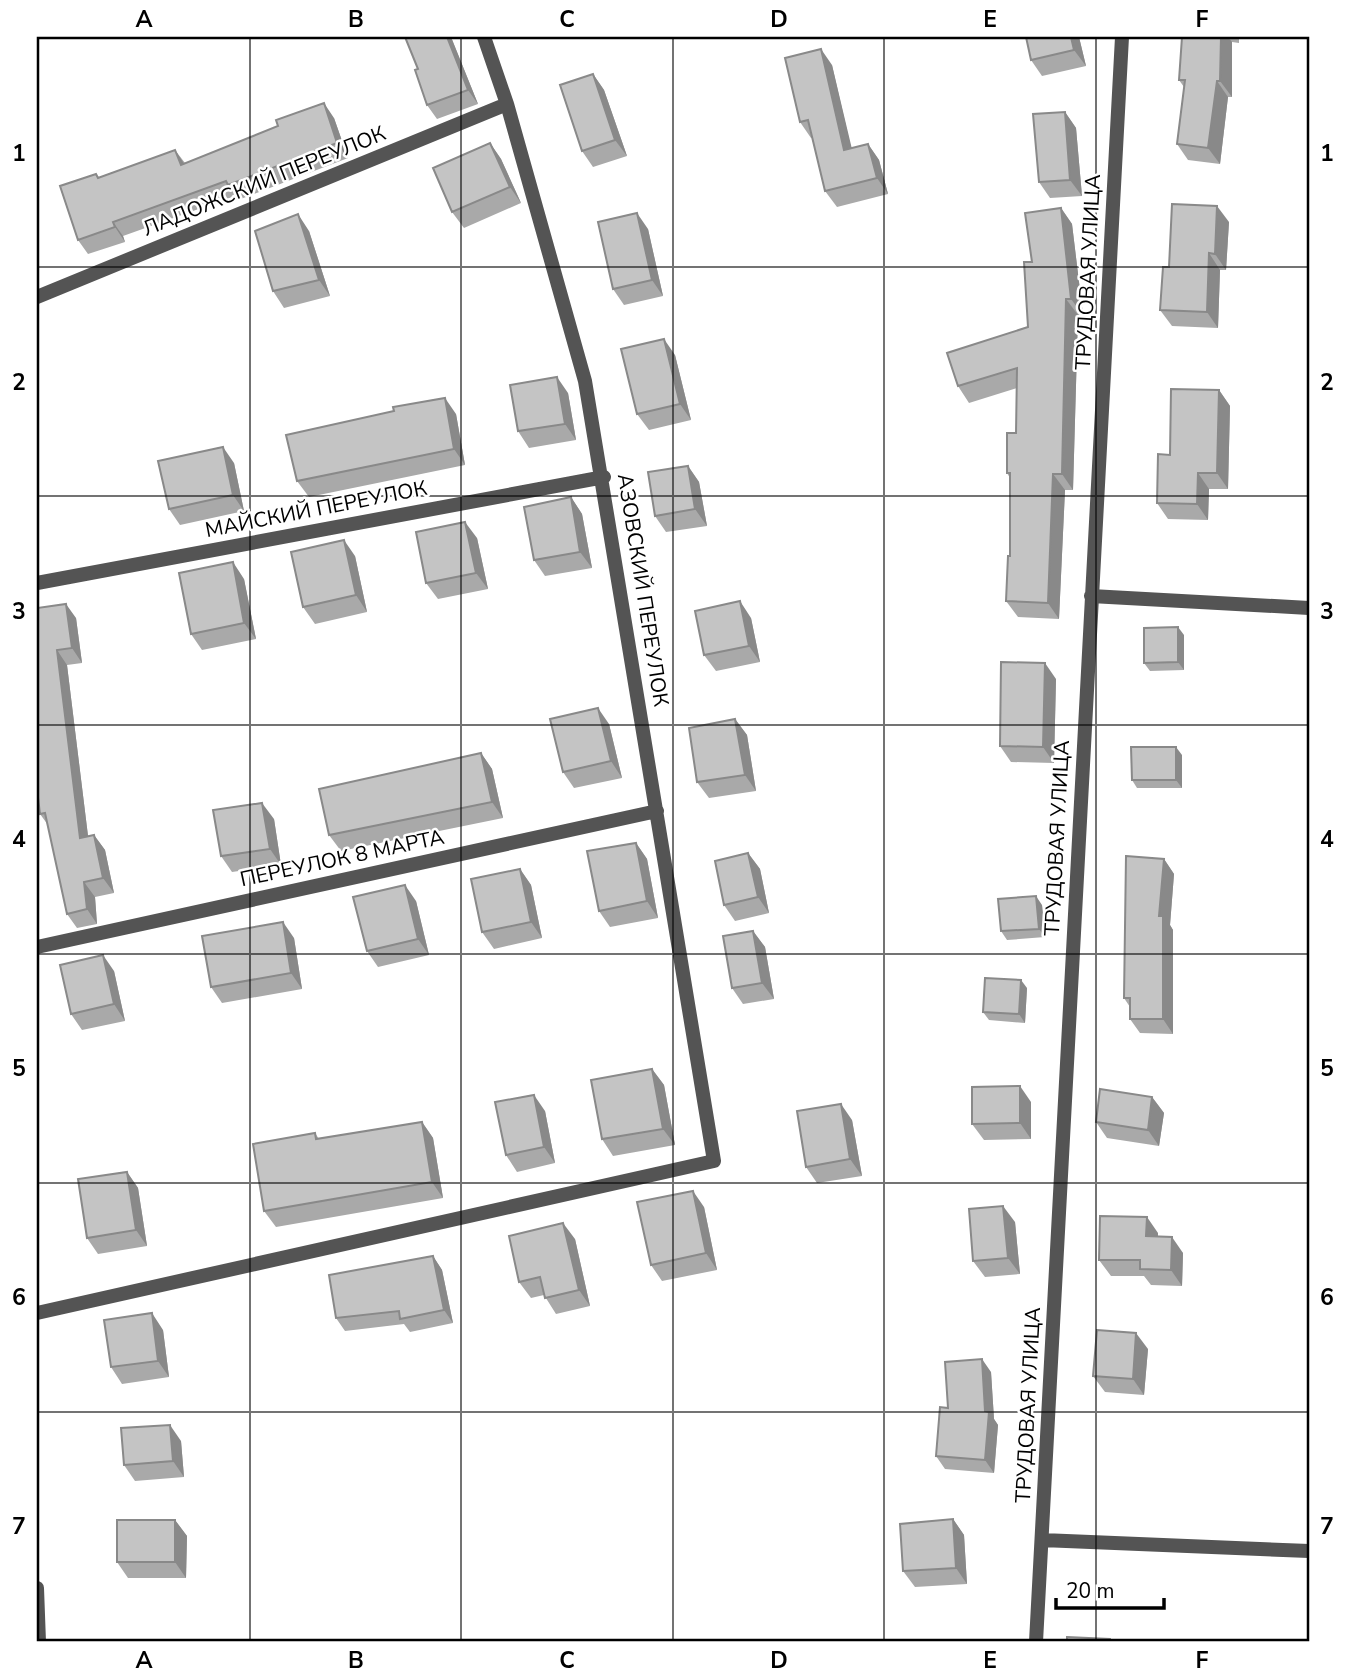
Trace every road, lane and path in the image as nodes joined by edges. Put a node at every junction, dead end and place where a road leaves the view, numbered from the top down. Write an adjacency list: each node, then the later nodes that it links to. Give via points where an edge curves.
1 (484, 37): 3 (street, АЗОВСКИЙ ПЕРЕУЛОК)
2 (1122, 37): 7 (street, ТРУДОВАЯ УЛИЦА)
3 (507, 104): 4 (street, ЛАДОЖСКИЙ ПЕРЕУЛОК); 5 (street, АЗОВСКИЙ ПЕРЕУЛОК, via 585,381)
4 (37, 297)
5 (604, 477): 6 (street, МАЙСКИЙ ПЕРЕУЛОК); 9 (street, АЗОВСКИЙ ПЕРЕУЛОК)
6 (37, 583)
7 (1091, 596): 8 (street); 12 (street, ТРУДОВАЯ УЛИЦА)
8 (1309, 608)
9 (657, 811): 10 (street, ПЕРЕУЛОК 8 МАРТА); 11 (street, АЗОВСКИЙ ПЕРЕУЛОК, via 714,1161)
10 (37, 947)
11 (37, 1314)
12 (1042, 1541): 13 (street); 16 (street, ТРУДОВАЯ УЛИЦА)
13 (1309, 1551)
14 (37, 1588): 15 (street)
15 (40, 1642)
16 (1036, 1642)

